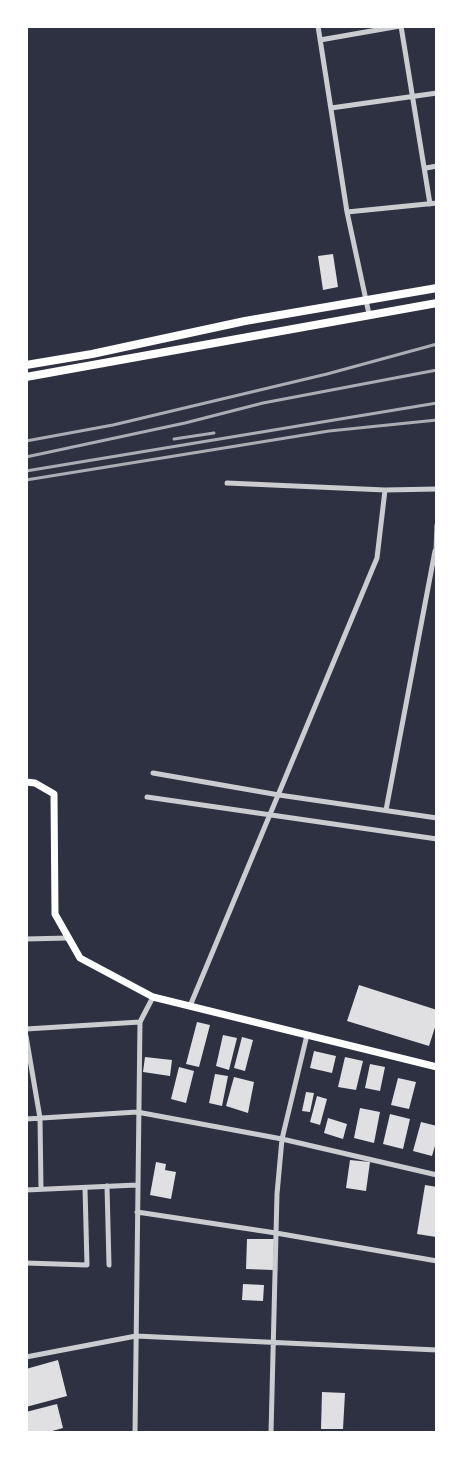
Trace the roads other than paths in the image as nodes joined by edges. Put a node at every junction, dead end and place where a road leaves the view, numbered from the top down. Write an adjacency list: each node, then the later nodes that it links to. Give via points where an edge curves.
1 (318, 26): 3 (street)
2 (401, 26): 3 (street); 5 (street)
3 (320, 40): 6 (street)
4 (437, 93): 5 (street)
5 (414, 97): 6 (street); 8 (street)
6 (331, 108): 10 (street)
7 (437, 166): 8 (street)
8 (426, 168): 9 (street)
9 (434, 203): 10 (street)
10 (347, 212): 12 (street)
11 (437, 288): 12 (main road)
12 (366, 300): 14 (street); 15 (main road)
13 (437, 303): 14 (main road)
14 (369, 314): 16 (main road)
15 (26, 365)
16 (26, 377)
17 (227, 482): 19 (street)
18 (437, 489): 19 (street)
19 (385, 490): 24 (street, via 377,558)
20 (437, 525): 21 (street)
21 (436, 551): 26 (street)
22 (153, 773): 24 (street)
23 (26, 782): 30 (main road, via 35,783 54,794 55,914)
24 (279, 795): 26 (street); 27 (street)
25 (147, 797): 27 (street)
26 (386, 810): 28 (street)
27 (272, 814): 29 (street); 33 (street)
28 (437, 818)
29 (437, 839)
30 (68, 938): 31 (street); 32 (main road, via 80,958)
31 (26, 939)
32 (153, 997): 33 (main road); 34 (street)
33 (190, 1006): 36 (main road)
34 (140, 1022): 35 (street); 39 (street)
35 (26, 1029)
36 (306, 1035): 38 (main road); 42 (street)
37 (26, 1036): 40 (street)
38 (437, 1067)
39 (137, 1112): 40 (street); 42 (street); 44 (street)
40 (40, 1118): 41 (street); 47 (street)
41 (26, 1119)
42 (282, 1139): 43 (street); 50 (street)
43 (437, 1175)
44 (138, 1185): 45 (street); 49 (street)
45 (107, 1186): 46 (street); 53 (street)
46 (85, 1188): 47 (street); 52 (street, via 87,1265)
47 (41, 1189): 48 (street)
48 (26, 1190)
49 (138, 1212): 50 (street); 54 (street)
50 (276, 1233): 51 (street); 55 (street)
51 (437, 1261)
52 (26, 1263)
53 (109, 1265)
54 (136, 1336): 55 (street); 57 (street); 58 (street)
55 (274, 1341): 56 (street); 59 (street)
56 (437, 1350)
57 (26, 1357)
58 (135, 1433)
59 (271, 1433)

